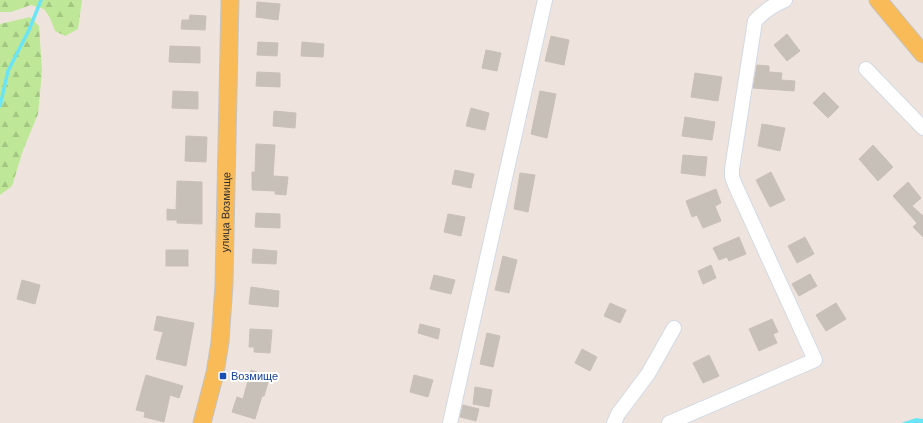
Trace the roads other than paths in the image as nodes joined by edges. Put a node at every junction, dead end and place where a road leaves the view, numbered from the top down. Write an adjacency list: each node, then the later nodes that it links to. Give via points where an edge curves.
1 (230, 0): 10 (main road, улица Возмище, via 224,284 220,342)
2 (545, 0): 9 (street)
3 (785, 0): 12 (street, via 762,12 755,21 732,177 814,360)
4 (878, 0): 5 (main road)
5 (923, 54)
6 (866, 69): 7 (street)
7 (923, 128)
8 (674, 328): 11 (street, via 648,374)
9 (452, 422)
10 (202, 423)
11 (614, 423)
12 (669, 423)

